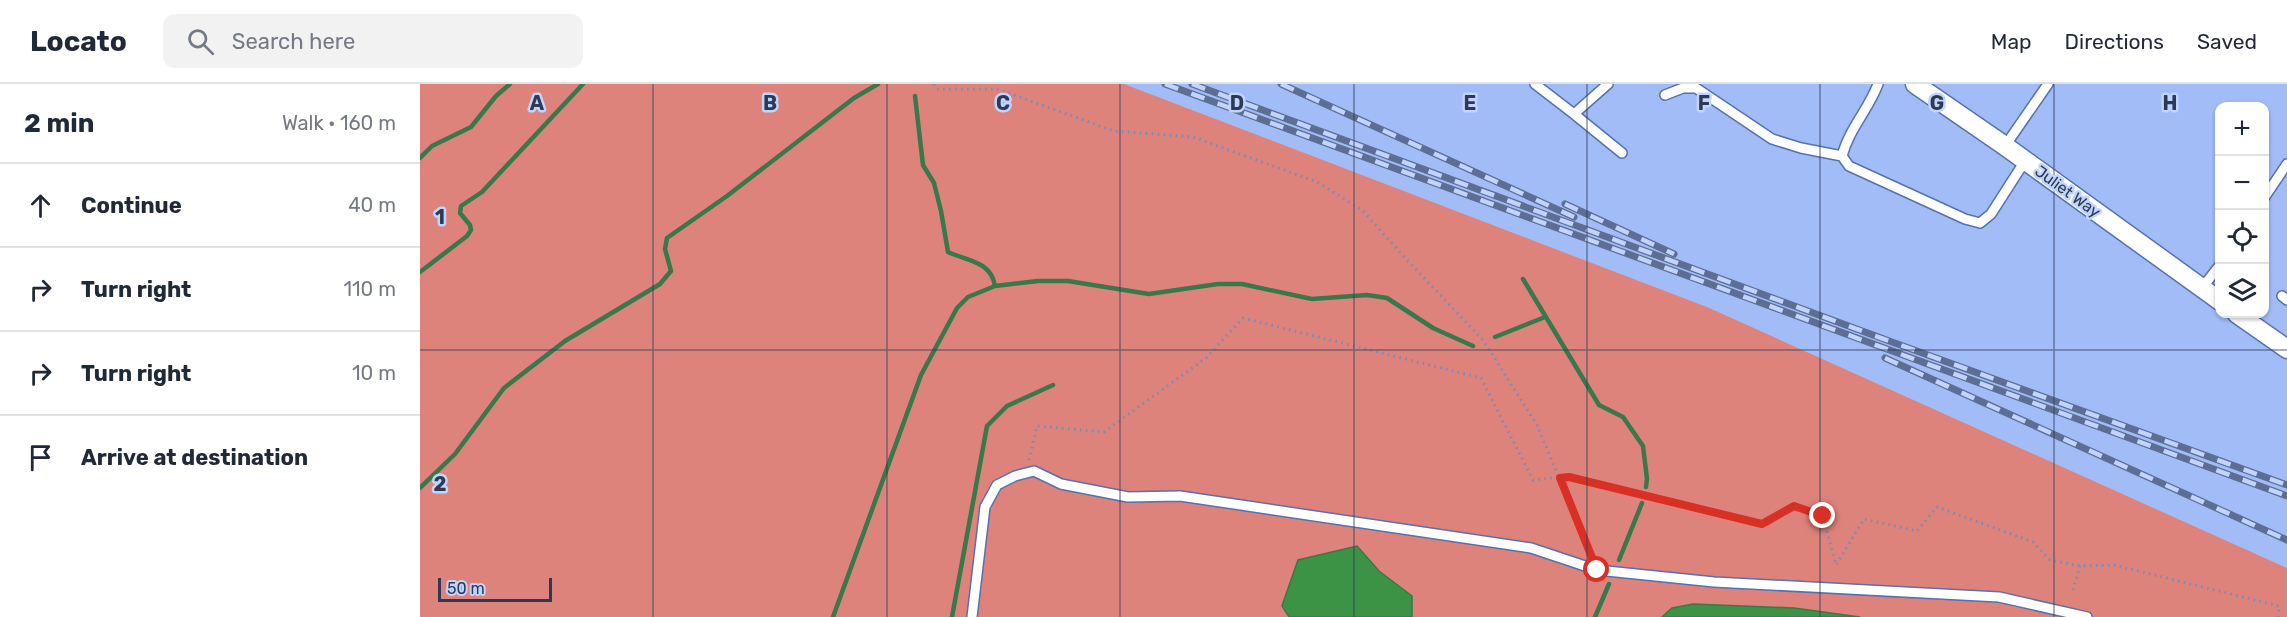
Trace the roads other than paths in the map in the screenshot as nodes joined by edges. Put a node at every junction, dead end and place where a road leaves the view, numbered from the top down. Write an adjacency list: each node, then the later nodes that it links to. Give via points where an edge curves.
1 (1535, 84): 7 (lane)
2 (1608, 84): 7 (lane)
3 (1878, 84): 10 (lane, via 1852,128)
4 (1915, 84): 8 (street, Juliet Way)
5 (2048, 84): 8 (lane)
6 (1665, 95): 10 (lane, via 1696,88 1772,140)
7 (1574, 114): 9 (lane)
8 (2005, 146): 11 (street, Juliet Way)
9 (1622, 153)
10 (1842, 156): 11 (lane, via 1849,166 1980,223 1991,214)
11 (2025, 160): 15 (street, Juliet Way)
12 (2287, 164): 13 (lane)
13 (2269, 192)
14 (2215, 271): 15 (lane)
15 (2202, 288): 16 (street, Juliet Way)
16 (2215, 297)
17 (2243, 318): 18 (street)
18 (2287, 349)
19 (972, 617): 20 (lane, via 985,507 997,485 1034,471 1061,484 1128,497 1180,496 1531,548 1597,570 1714,582 1999,597)
20 (2087, 617)

